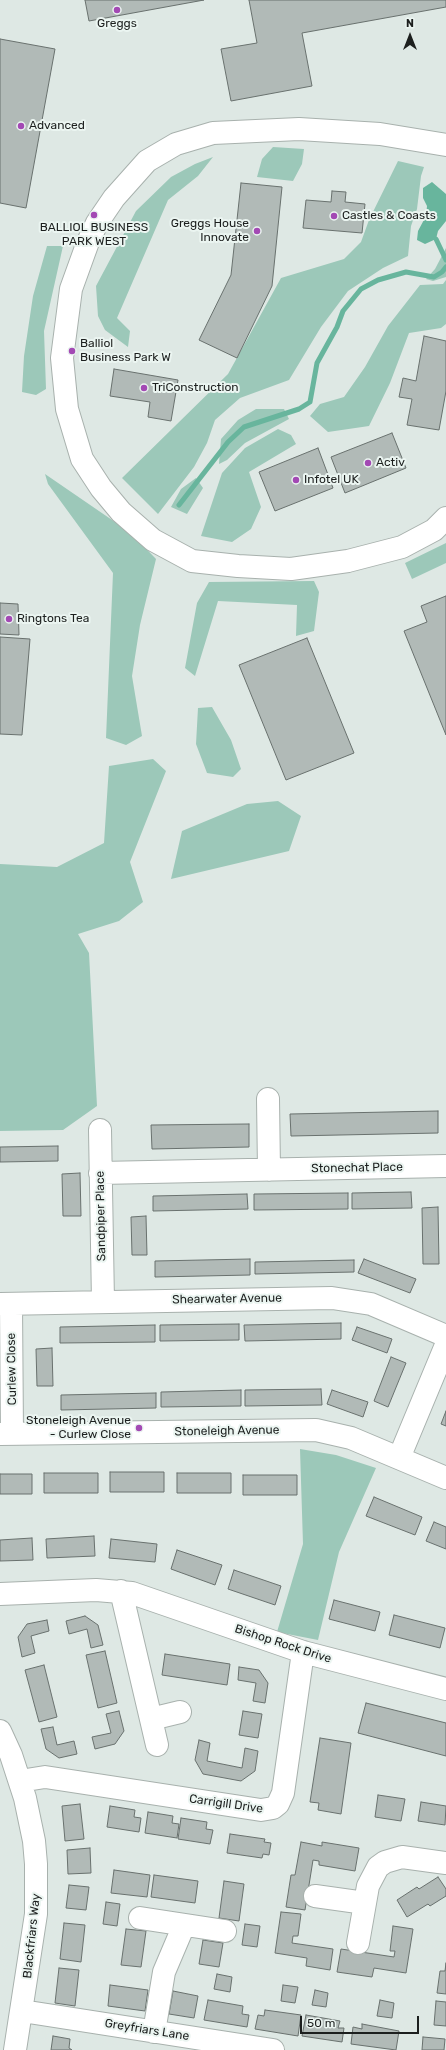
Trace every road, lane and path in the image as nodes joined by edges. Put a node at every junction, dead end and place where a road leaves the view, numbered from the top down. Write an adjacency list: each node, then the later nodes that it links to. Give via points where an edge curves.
1 (446, 145): 2 (street, via 380,134 299,129 213,133 176,144 147,161 114,198 97,223 70,289 62,358 67,409 86,465 121,512 153,540 192,561 291,569 333,564 402,547 434,530)
2 (446, 518)
3 (268, 1099): 6 (street)
4 (100, 1130): 7 (street, Sandpiper Place)
5 (446, 1166): 6 (street, Stonechat Place)
6 (269, 1170): 7 (street, Stonechat Place)
7 (100, 1173): 8 (street, Sandpiper Place)
8 (103, 1302): 9 (street, Shearwater Avenue); 10 (street, Shearwater Avenue, via 343,1298 388,1310)
9 (6, 1304): 12 (street, Curlew Close)
10 (446, 1336)
11 (446, 1345): 13 (street)
12 (6, 1434): 13 (street, Stoneleigh Avenue, via 316,1430 346,1436)
13 (399, 1458): 14 (street, Stoneleigh Avenue)
14 (446, 1478)
15 (122, 1591): 16 (street, Bishop Rock Drive); 17 (street, Bishop Rock Drive); 20 (street)
16 (0, 1594)
17 (303, 1652): 18 (street, Bishop Rock Drive); 23 (street, Carrigill Drive, via 283,1793 273,1808 261,1810 45,1777)
18 (446, 1689)
19 (180, 1712): 20 (street)
20 (151, 1719): 22 (street)
21 (0, 1731): 23 (street, Blackfriars Way)
22 (157, 1745)
23 (20, 1781): 31 (street, Blackfriars Way, via 34,1841 37,1894)
24 (446, 1863): 26 (street, via 402,1857 385,1862 373,1874)
25 (315, 1896): 26 (street)
26 (365, 1903): 30 (street)
27 (140, 1918): 28 (street)
28 (184, 1925): 29 (street); 32 (street, via 164,1972)
29 (225, 1931)
30 (358, 1943)
31 (22, 2011): 32 (street, Greyfriars Lane); 33 (street, Blackfriars Way)
32 (154, 2032): 34 (street, Greyfriars Lane)
33 (15, 2050)
34 (273, 2050)

